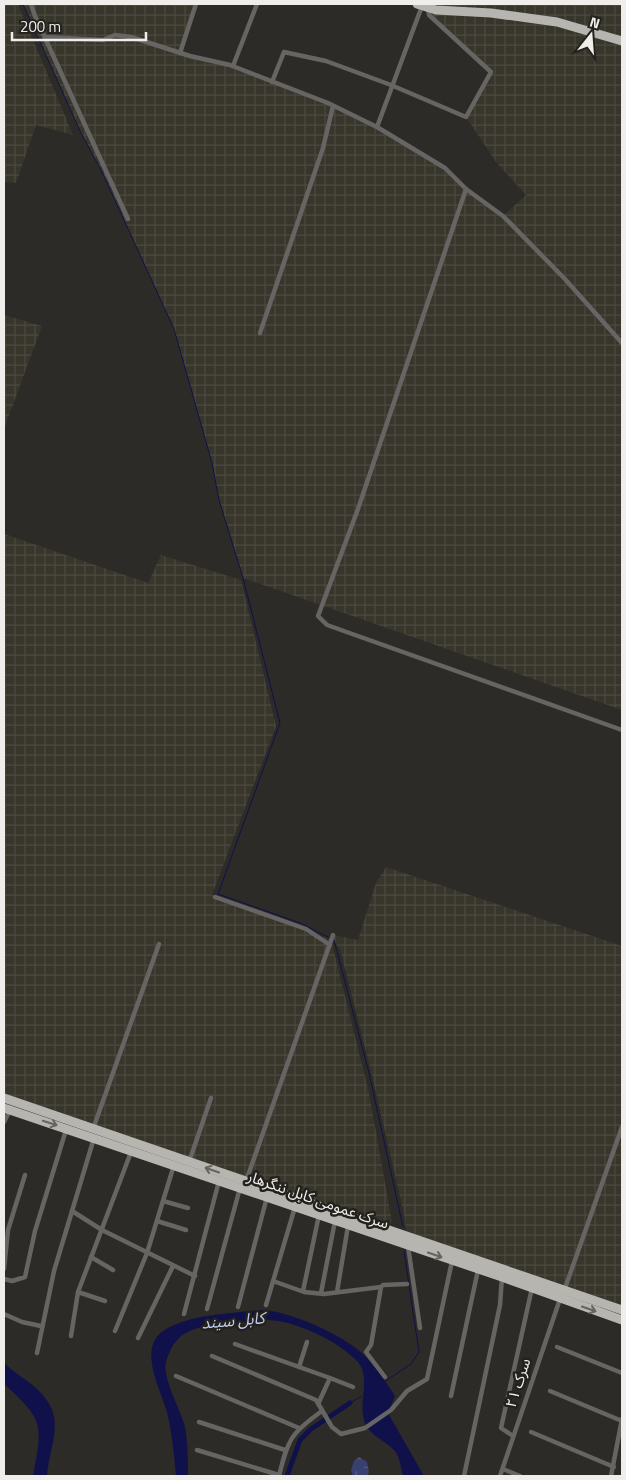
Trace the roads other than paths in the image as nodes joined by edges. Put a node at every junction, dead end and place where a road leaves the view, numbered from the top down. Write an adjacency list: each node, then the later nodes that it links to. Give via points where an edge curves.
1 (31, 4): 5 (street)
2 (196, 4): 7 (street)
3 (257, 4): 8 (street)
4 (422, 6): 6 (highway, via 557,22); 10 (street); 10 (street, via 491,72 466,117)
5 (45, 37): 7 (street, via 103,40 114,35); 14 (street)
6 (622, 42)
7 (180, 52): 8 (street)
8 (234, 66): 9 (street)
9 (272, 82): 10 (street, via 284,52 326,62); 11 (street)
10 (391, 85): 12 (street)
11 (332, 106): 12 (street); 15 (street, via 323,148)
12 (377, 127): 13 (street, via 445,168)
13 (466, 189): 16 (street, via 503,216); 17 (street, via 358,509 318,616 328,625)
14 (128, 219)
15 (260, 333)
16 (622, 343)
17 (622, 730)
18 (215, 897): 21 (street, via 306,929)
19 (333, 935): 21 (street)
20 (160, 944): 28 (street)
21 (330, 945): 34 (street)
22 (4, 1098): 28 (highway, سرک عمومی کابل ننگرهار)
23 (211, 1098): 30 (street)
24 (7, 1109): 25 (street); 27 (highway, سرک عمومی کابل ننگرهار, one-way to 27)
25 (4, 1122)
26 (622, 1127): 65 (street, سرک ۲۱)
27 (67, 1128): 28 (highway, سرک عمومی کابل ننگرهار); 56 (street, via 35,1231 26,1277 12,1281)
28 (94, 1133): 29 (highway, سرک عمومی کابل ننگرهار); 30 (highway, سرک عمومی کابل ننگرهار); 39 (street)
29 (132, 1150): 31 (highway, سرک عمومی کابل ننگرهار); 44 (street)
30 (189, 1162): 34 (highway, سرک عمومی کابل ننگرهار, one-way to 30)
31 (174, 1165): 33 (highway, سرک عمومی کابل ننگرهار); 36 (street)
32 (25, 1175): 51 (street, via 8,1230)
33 (219, 1181): 34 (highway, سرک عمومی کابل ننگرهار); 54 (street)
34 (243, 1186): 35 (highway, سرک عمومی کابل ننگرهار); 65 (highway, سرک عمومی کابل ننگرهار); 69 (street)
35 (268, 1197): 37 (highway, سرک عمومی کابل ننگرهار); 68 (street)
36 (163, 1201): 38 (street); 41 (street)
37 (295, 1207): 40 (highway, سرک عمومی کابل ننگرهار); 57 (street)
38 (188, 1208)
39 (72, 1212): 44 (street); 74 (street)
40 (319, 1215): 42 (highway, سرک عمومی کابل ننگرهار); 61 (street)
41 (157, 1221): 45 (street); 47 (street)
42 (336, 1221): 43 (highway, سرک عمومی کابل ننگرهار); 64 (street)
43 (348, 1226): 46 (highway, سرک عمومی کابل ننگرهار); 63 (street)
44 (102, 1230): 47 (street); 48 (street)
45 (186, 1230)
46 (408, 1246): 49 (highway, سرک عمومی کابل ننگرهار, one-way to 49); 75 (street)
47 (147, 1253): 50 (street); 76 (street)
48 (91, 1257): 52 (street); 62 (street)
49 (452, 1261): 53 (highway, سرک عمومی کابل ننگرهار); 93 (street, via 426,1379 407,1391 391,1410 365,1428 341,1434)
50 (173, 1266): 54 (street); 78 (street)
51 (4, 1268)
52 (113, 1270)
53 (478, 1270): 55 (highway, سرک عمومی کابل ننگرهار); 91 (street)
54 (195, 1276): 72 (street)
55 (502, 1277): 60 (highway, سرک عمومی کابل ننگرهار); 105 (street, via 500,1305)
56 (4, 1279)
57 (273, 1281): 61 (street); 67 (street)
58 (407, 1284): 59 (street)
59 (381, 1287): 63 (street); 87 (street, via 371,1345 366,1352)
60 (532, 1288): 65 (highway, سرک عمومی کابل ننگرهار); 98 (street, via 501,1428)
61 (303, 1291): 64 (street)
62 (78, 1292): 66 (street); 77 (street)
63 (337, 1292): 64 (street)
64 (322, 1293)
65 (562, 1297): 70 (highway, سرک عمومی کابل ننگرهار); 73 (highway, سرک عمومی کابل ننگرهار, one-way to 73); 98 (street, سرک ۲۱)
66 (105, 1301)
67 (266, 1305)
68 (238, 1307)
69 (207, 1310)
70 (622, 1310)
71 (4, 1314): 74 (street)
72 (184, 1314)
73 (622, 1320)
74 (41, 1326): 82 (street)
75 (420, 1328)
76 (115, 1331)
77 (71, 1336)
78 (138, 1338)
79 (307, 1342): 84 (street)
80 (235, 1344): 84 (street)
81 (557, 1347): 85 (street)
82 (37, 1352)
83 (212, 1356): 92 (street)
84 (299, 1367): 88 (street)
85 (622, 1373)
86 (176, 1376): 96 (street)
87 (385, 1377)
88 (330, 1378): 89 (street); 92 (street)
89 (354, 1387)
90 (550, 1391): 94 (street)
91 (451, 1396)
92 (319, 1402): 93 (street)
93 (325, 1416): 96 (street)
94 (622, 1420): 99 (street)
95 (199, 1422): 101 (street)
96 (299, 1428): 101 (street)
97 (530, 1432): 102 (street)
98 (513, 1436): 103 (street, سرک ۲۱)
99 (621, 1436): 102 (street)
100 (197, 1450): 104 (street)
101 (285, 1450): 104 (street)
102 (614, 1467): 108 (street)
103 (503, 1469): 106 (street, سرک ۲۱); 107 (street)
104 (279, 1476)
105 (464, 1476)
106 (500, 1476)
107 (520, 1476)
108 (611, 1476)

